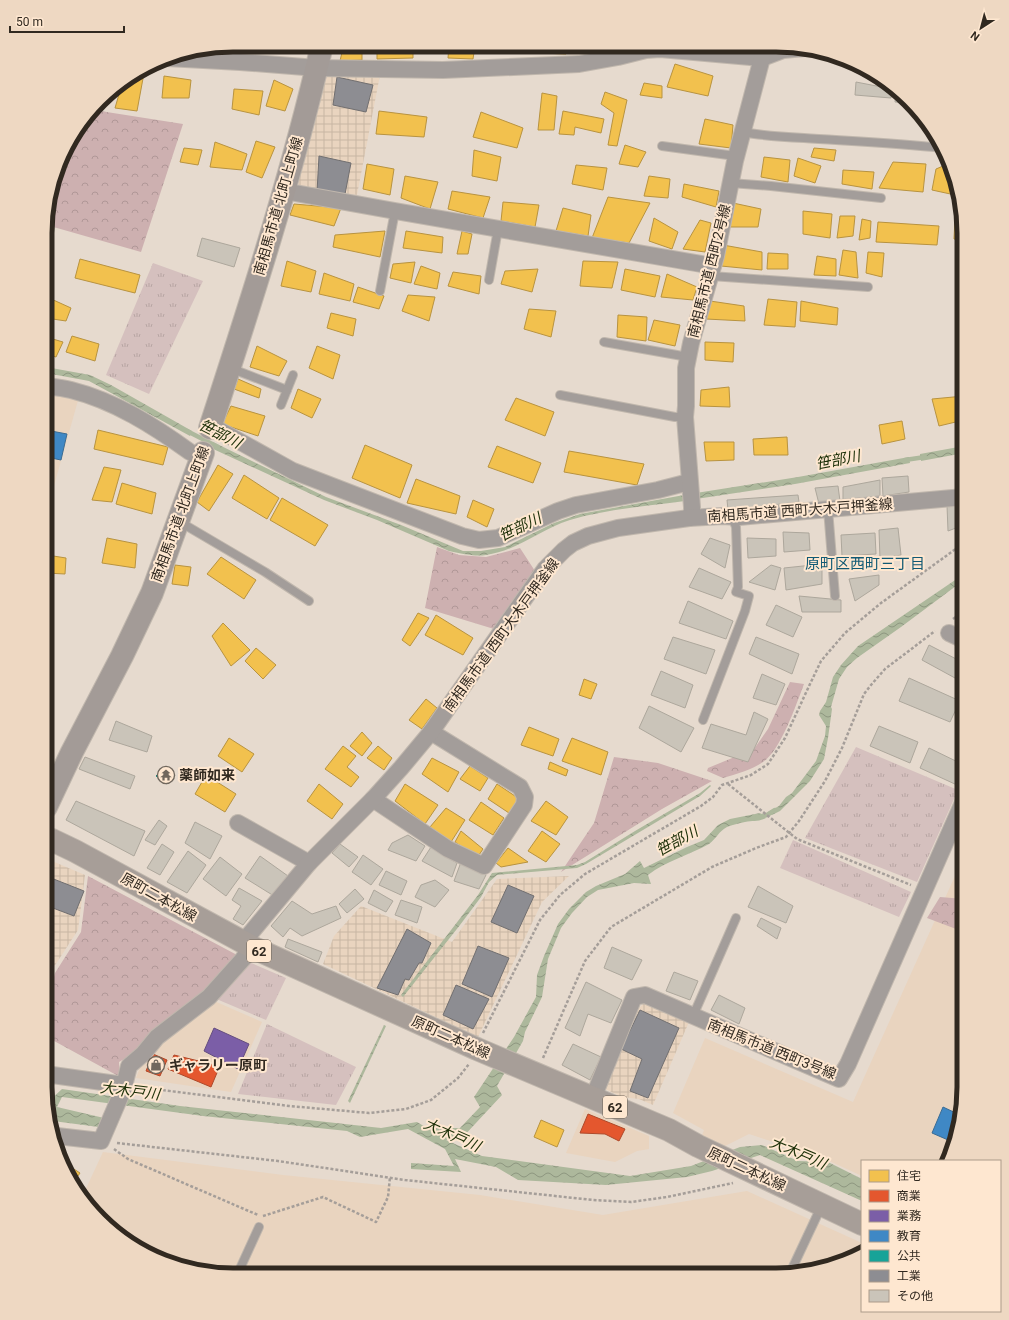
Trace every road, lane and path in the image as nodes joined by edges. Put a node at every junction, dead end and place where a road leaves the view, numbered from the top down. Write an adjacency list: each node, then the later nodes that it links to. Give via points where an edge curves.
1 (320, 52): 7 (street, 南相馬市道 北町上町線)
2 (638, 52): 7 (street, via 579,64 525,67 443,70)
3 (694, 52): 5 (street)
4 (778, 52): 5 (street)
5 (762, 58): 8 (street, 南相馬市道 西町2号線)
6 (184, 59): 7 (street)
7 (317, 68): 13 (street, 南相馬市道 北町上町線)
8 (743, 132): 10 (lane); 11 (street, 南相馬市道 西町2号線)
9 (662, 146): 11 (lane)
10 (935, 147)
11 (736, 157): 12 (street, 南相馬市道 西町2号線)
12 (730, 183): 14 (lane); 17 (street, 南相馬市道 西町2号線)
13 (284, 190): 15 (street); 23 (street, 南相馬市道 北町上町線)
14 (881, 198)
15 (396, 211): 16 (street); 20 (lane)
16 (498, 229): 17 (street); 18 (lane)
17 (712, 271): 19 (lane); 22 (street, 南相馬市道 西町2号線)
18 (489, 280)
19 (868, 287)
20 (380, 291)
21 (604, 342): 22 (lane)
22 (688, 357): 29 (street, 南相馬市道 西町2号線)
23 (230, 368): 26 (lane); 30 (street, 南相馬市道 北町上町線)
24 (293, 375): 26 (lane)
25 (52, 387): 31 (street, via 71,390 111,404)
26 (287, 390): 28 (lane)
27 (560, 395): 29 (lane)
28 (281, 405)
29 (685, 417): 32 (street, 南相馬市道 西町2号線)
30 (210, 427): 31 (street, 南相馬市道 北町上町線); 32 (street, via 293,471 462,536 479,540 498,538 558,511 576,506)
31 (196, 452): 37 (street, 南相馬市道 北町上町線)
32 (689, 485): 35 (street, 南相馬市道 西町2号線)
33 (957, 498): 34 (street, 南相馬市道 西町大木戸押釜線)
34 (828, 509): 36 (street, 南相馬市道 西町大木戸押釜線); 39 (lane)
35 (690, 512): 36 (street, 南相馬市道 西町大木戸押釜線); 43 (street, 南相馬市道 西町大木戸押釜線, via 588,536 564,550 545,569)
36 (732, 517): 42 (lane, via 736,527 736,592 749,596)
37 (178, 521): 40 (lane, via 265,572); 45 (street, 南相馬市道 北町上町線, via 152,593)
38 (957, 548): 44 (path, via 881,603 845,633 821,661 786,738 768,764 751,775)
39 (835, 596)
40 (308, 601)
41 (957, 636): 49 (path, via 938,628 885,669 871,684 864,694 842,748 825,781)
42 (703, 720)
43 (431, 732): 46 (street, 南相馬市道 西町大木戸押釜線); 46 (street, via 520,786 525,797 524,805 484,866 448,849)
44 (728, 783): 49 (path); 56 (path, via 722,784 713,797 691,812 585,874 560,895 538,924 480,1038)
45 (52, 794)
46 (373, 799): 51 (street, 南相馬市道 西町大木戸押釜線)
47 (957, 816): 52 (street, 南相馬市道 西町3号線)
48 (238, 823): 51 (street)
49 (789, 834): 52 (path); 57 (path, via 712,867 611,927 585,960)
50 (52, 840): 54 (main road, 原町二本松線 / 62)
51 (309, 863): 54 (street, 南相馬市道 西町大木戸押釜線)
52 (924, 891): 55 (street, 南相馬市道 西町3号線, via 839,1080)
53 (736, 918): 55 (lane)
54 (250, 941): 56 (main road, 原町二本松線 / 62); 59 (street, 南相馬市道 西町大木戸押釜線, via 243,959 209,997 157,1037 129,1066)
55 (694, 1016): 60 (street, 南相馬市道 西町3号線, via 645,995 634,998)
56 (476, 1053): 57 (main road, 原町二本松線 / 62); 59 (path, via 458,1078 431,1100 406,1109 369,1113)
57 (533, 1073): 60 (main road, 原町二本松線 / 62)
58 (52, 1075): 59 (street)
59 (123, 1090): 62 (street, 南相馬市道 西町大木戸押釜線)
60 (593, 1098): 63 (main road, 原町二本松線 / 62, via 668,1130 698,1146)
61 (59, 1136): 62 (street)
62 (102, 1140): 64 (path, via 216,1153); 64 (path, via 128,1159 261,1217 323,1197 376,1222 388,1198)
63 (739, 1175): 64 (path, via 667,1197 631,1202); 65 (main road, 原町二本松線 / 62)
64 (390, 1178)
65 (822, 1204): 66 (main road, 原町二本松線 / 62); 68 (lane)
66 (861, 1224)
67 (259, 1226): 69 (lane)
68 (793, 1267)
69 (241, 1268)

